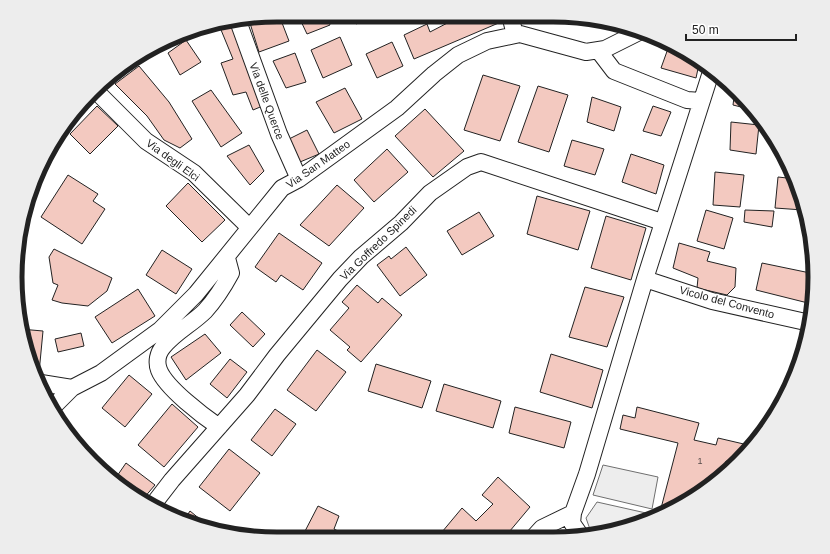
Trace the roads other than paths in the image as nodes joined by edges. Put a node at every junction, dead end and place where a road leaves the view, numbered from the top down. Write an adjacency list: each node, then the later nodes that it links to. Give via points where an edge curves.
1 (512, 22): 3 (street)
2 (239, 25): 9 (street, Via delle Querce, via 279,134)
3 (515, 35): 5 (street, Via San Matteo, via 520,34 586,52); 9 (street, Via San Matteo, via 487,41 458,55 397,108)
4 (632, 35): 5 (street, Via San Matteo, via 606,49)
5 (598, 50): 8 (street, via 614,71)
6 (710, 76): 8 (street)
7 (100, 94): 11 (street, Via degli Elci, via 146,141 194,173)
8 (700, 103): 10 (street)
9 (299, 179): 11 (street, Via San Matteo, via 282,188)
10 (662, 222): 13 (street); 18 (street, Via Goffredo Spinedi, via 481,162 467,167 430,193 340,279)
11 (249, 227): 12 (street, Via San Matteo)
12 (227, 258): 16 (street, Via San Matteo, via 191,300 160,330 101,373); 18 (street, via 231,273 226,283 205,311 163,347 158,363 164,378 196,410)
13 (645, 279): 14 (street, Vicolo del Convento, via 712,300); 20 (street, via 587,474)
14 (804, 322)
15 (45, 384): 16 (street)
16 (72, 388): 17 (street, Via San Matteo)
17 (56, 404)
18 (219, 427): 19 (street, Via Goffredo Spinedi)
19 (155, 501)
20 (572, 513): 21 (street, via 572,523); 22 (street)
21 (577, 531)
22 (538, 532)

